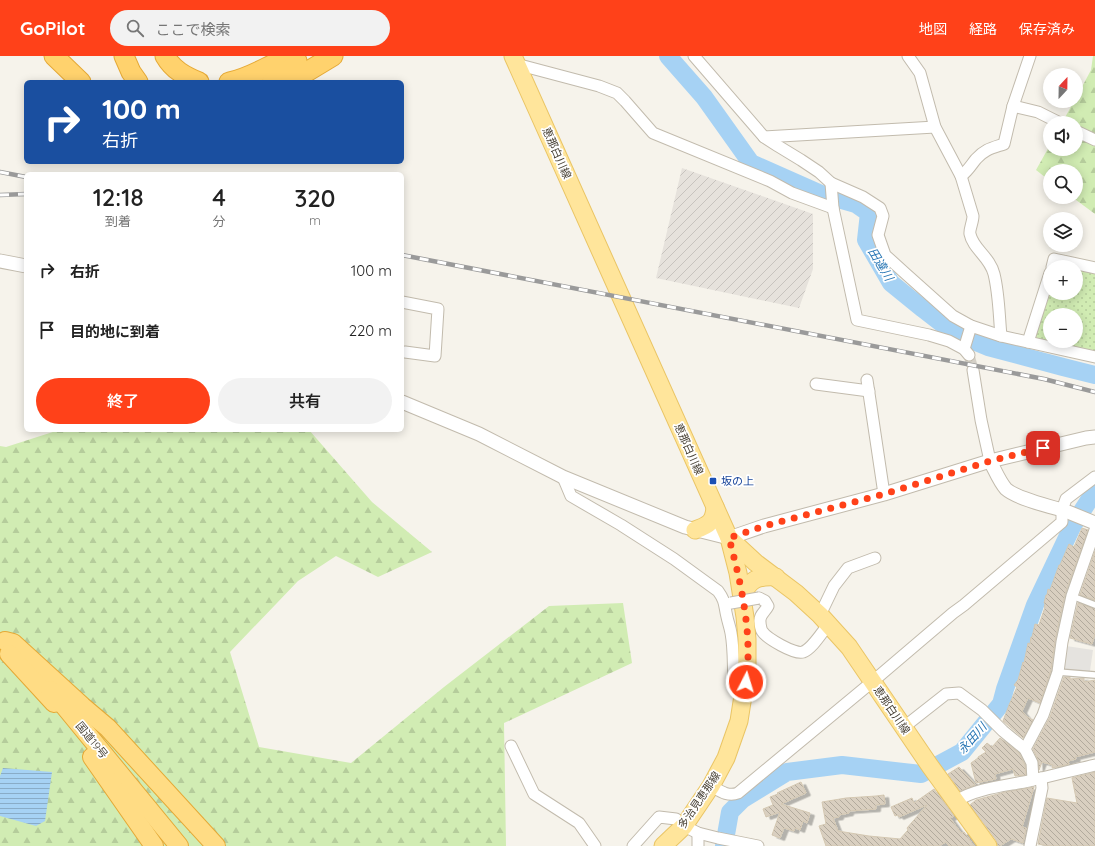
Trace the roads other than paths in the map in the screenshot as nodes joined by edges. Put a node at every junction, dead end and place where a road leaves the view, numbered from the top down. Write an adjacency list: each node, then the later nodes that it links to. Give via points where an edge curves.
1 (54, 56): 12 (highway)
2 (114, 56): 13 (highway)
3 (124, 56): 14 (highway)
4 (165, 56): 15 (highway, via 175,69)
5 (291, 56): 16 (highway)
6 (301, 56): 17 (highway, via 291,68)
7 (333, 56): 18 (highway)
8 (694, 56): 23 (street)
9 (908, 56): 21 (street, via 920,73)
10 (1030, 56): 19 (street)
11 (515, 60): 27 (street, via 617,93 653,132 770,181 792,193); 47 (main road, 恵那白川線)
12 (79, 80)
13 (124, 80)
14 (137, 80)
15 (194, 80)
16 (237, 80)
17 (275, 80)
18 (293, 80)
19 (1013, 106): 20 (street); 25 (street, via 1004,144 986,150)
20 (1046, 116)
21 (935, 128): 23 (street); 25 (street)
22 (1083, 134): 24 (street)
23 (764, 137): 26 (street, via 819,172)
24 (1095, 140)
25 (961, 176): 35 (street, via 973,216 969,233 972,242 990,263 994,273)
26 (831, 183): 27 (street); 34 (street, via 863,197 880,208 883,216 878,235 885,255 954,316)
27 (833, 208): 34 (street, via 857,320 929,335 949,341 967,352)
28 (0, 261): 29 (street)
29 (24, 266)
30 (1083, 266): 31 (street)
31 (1095, 268)
32 (1043, 295): 36 (street)
33 (404, 302): 37 (street, via 438,309 435,356)
34 (971, 326): 35 (street)
35 (1001, 336): 36 (street)
36 (1028, 342): 38 (street)
37 (405, 352)
38 (1095, 357)
39 (973, 370): 43 (street)
40 (816, 384): 46 (street, via 868,385)
41 (404, 403): 44 (street, via 480,434)
42 (1095, 437): 43 (street)
43 (990, 461): 46 (street); 48 (street, via 1001,482 1013,494)
44 (563, 477): 50 (street); 55 (street, via 570,496 674,559 718,591 722,597)
45 (1095, 477): 48 (street, via 1066,499)
46 (884, 494): 51 (street)
47 (715, 507): 50 (main road, via 712,521 707,526); 51 (main road, 恵那白川線)
48 (1065, 511): 49 (street); 61 (street, via 1062,522)
49 (1094, 525): 54 (street)
50 (695, 530): 51 (street)
51 (729, 538): 53 (main road, 恵那白川線); 55 (main road, 多治見恵那線, via 738,573)
52 (875, 558): 57 (street, via 848,568 834,586)
53 (776, 577): 55 (main road, via 753,581); 57 (main road, 恵那白川線)
54 (1072, 596): 56 (lane); 59 (street)
55 (733, 601): 57 (street, bridge, via 759,598 765,601 768,606 761,616 762,632 778,644 800,653 811,646); 67 (main road, 多治見恵那線, via 746,624 747,670 738,721 726,758)
56 (1095, 605)
57 (824, 620): 61 (main road, 恵那白川線, via 849,648)
58 (1, 643): 70 (highway, via 86,749); 71 (highway, 国道19号, via 82,735); 72 (highway, 国道19号, via 61,702); 73 (highway, via 13,643 108,728)
59 (1058, 672): 60 (lane); 64 (street, via 1043,715)
60 (1095, 675)
61 (872, 682): 62 (main road, 恵那白川線); 67 (street, via 738,793 725,794)
62 (904, 727): 64 (street, via 946,694 959,693); 68 (main road, 恵那白川線)
63 (511, 746): 74 (street, via 534,794 579,823)
64 (1025, 749): 66 (street)
65 (1095, 765): 66 (street)
66 (1037, 779): 68 (street, via 980,791); 80 (street, via 1042,788)
67 (711, 786): 69 (main road, 多治見恵那線)
68 (956, 801): 79 (main road, 恵那白川線)
69 (691, 829): 75 (street, via 676,819 659,817); 76 (main road, 多治見恵那線); 77 (street); 78 (street, via 718,838)
70 (154, 846)
71 (171, 846)
72 (179, 846)
73 (216, 846)
74 (595, 846)
75 (633, 846)
76 (663, 846)
77 (698, 846)
78 (758, 846)
79 (988, 846)
80 (1030, 846)

